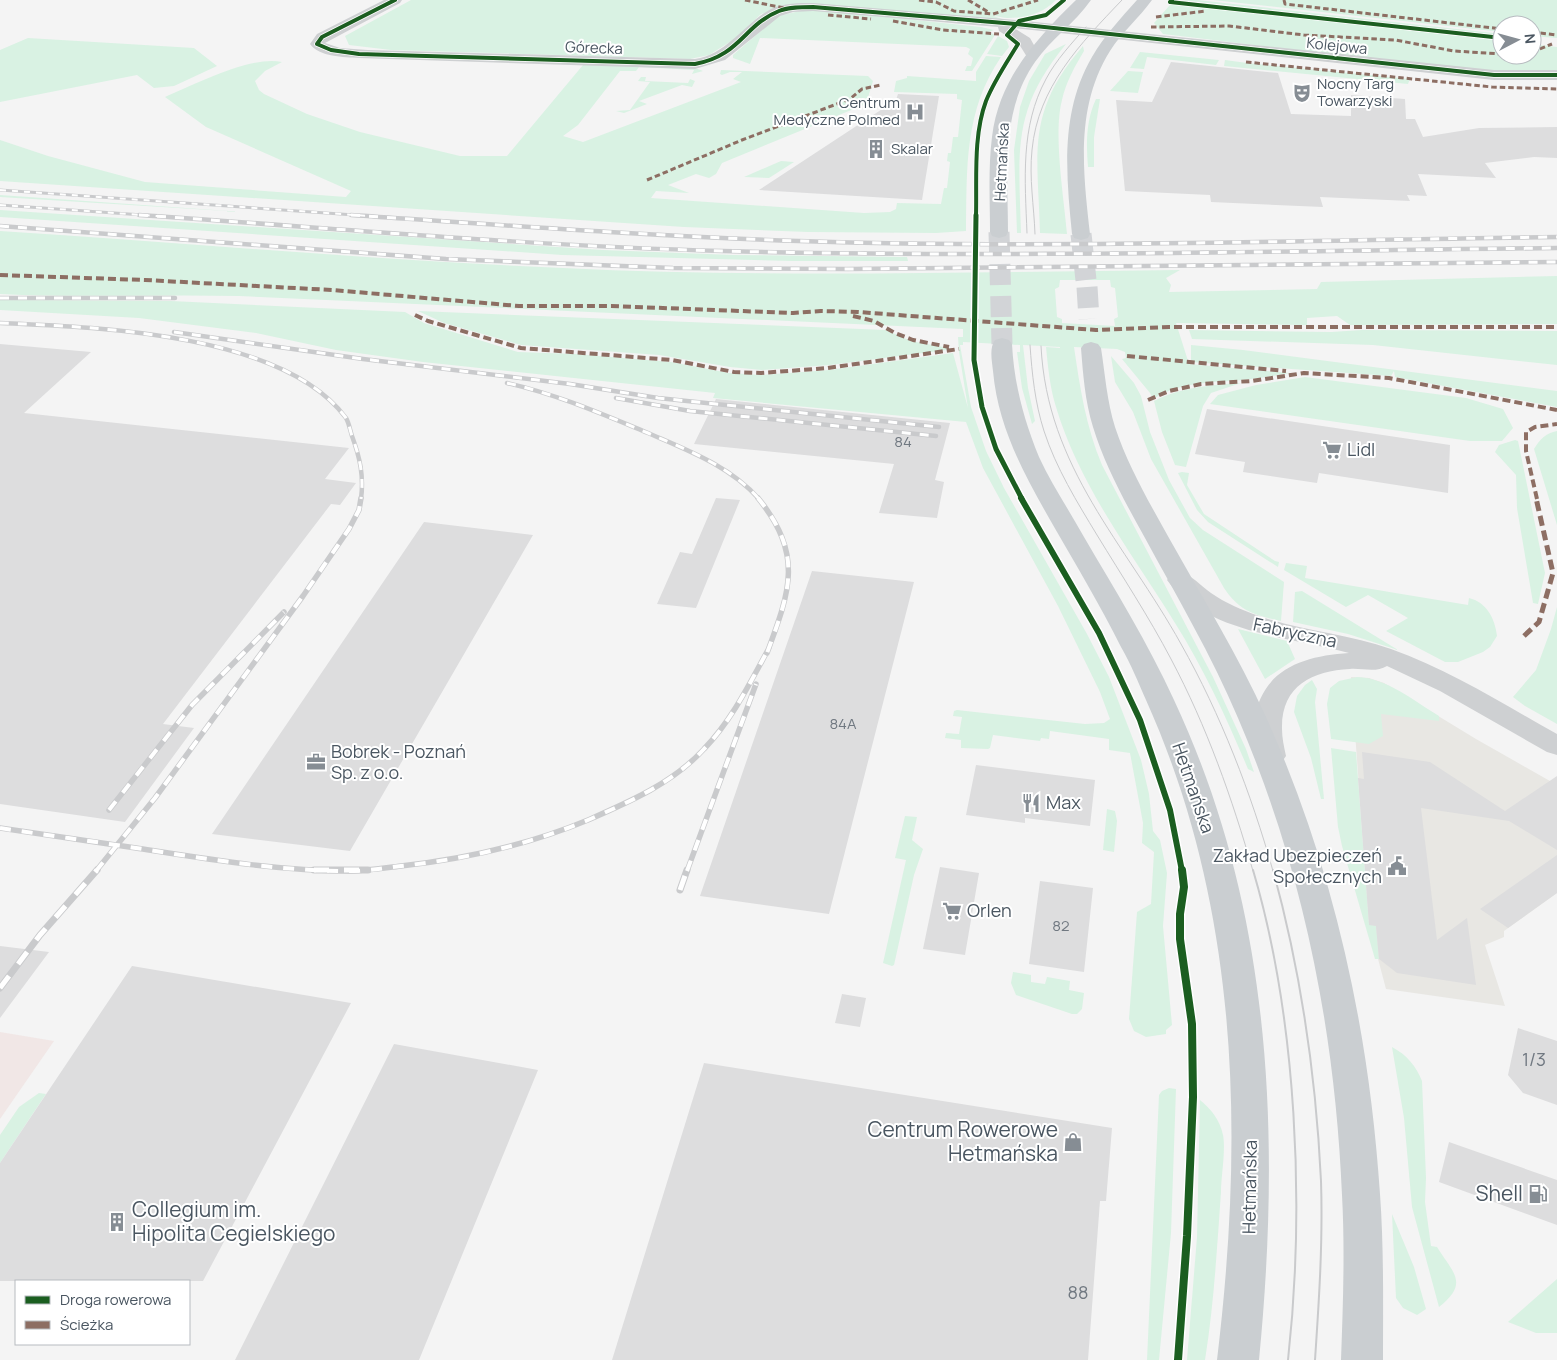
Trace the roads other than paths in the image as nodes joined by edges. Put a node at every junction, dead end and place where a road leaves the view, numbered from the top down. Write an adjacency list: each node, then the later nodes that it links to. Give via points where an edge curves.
1 (395, 0): 4 (street, Górecka, via 322,37 317,44 342,51 384,55 695,64 720,58 772,15 789,8 819,7)
2 (1084, 0): 6 (main road, Hetmańska)
3 (1145, 0): 7 (main road)
4 (943, 19): 5 (street, Górecka); 6 (street, Górecka)
5 (1004, 28): 6 (street, Górecka); 9 (street, via 1025,41)
6 (1054, 31): 7 (street, Górecka); 9 (main road, Hetmańska)
7 (1113, 38): 8 (street, Kolejowa); 10 (main road); 11 (street, Kolejowa, via 1494,75)
8 (1156, 47): 10 (street, Kolejowa, via 1129,48); 12 (street, Kolejowa, via 1490,83)
9 (1032, 54): 13 (main road, Hetmańska, via 1014,84 1002,124)
10 (1098, 58): 14 (main road, via 1080,105 1074,136)
11 (1557, 75)
12 (1557, 82)
13 (999, 232)
14 (1081, 234)
15 (1002, 344): 21 (main road, Hetmańska, via 1003,380 1022,448 1150,676 1197,792 1220,876 1240,980 1252,1122 1248,1270)
16 (1091, 348): 17 (main road, via 1099,408 1108,438 1128,484)
17 (1180, 580): 18 (street, Fabryczna, via 1202,599 1243,621 1369,650); 20 (main road, via 1236,684)
18 (1418, 671): 19 (street, Fabryczna); 20 (street, Fabryczna, via 1364,661 1316,666 1291,676 1282,684 1270,705 1266,730)
19 (1557, 746)
20 (1273, 766): 22 (main road, via 1318,900 1345,1035 1362,1202)
21 (1238, 1360)
22 (1362, 1360)

